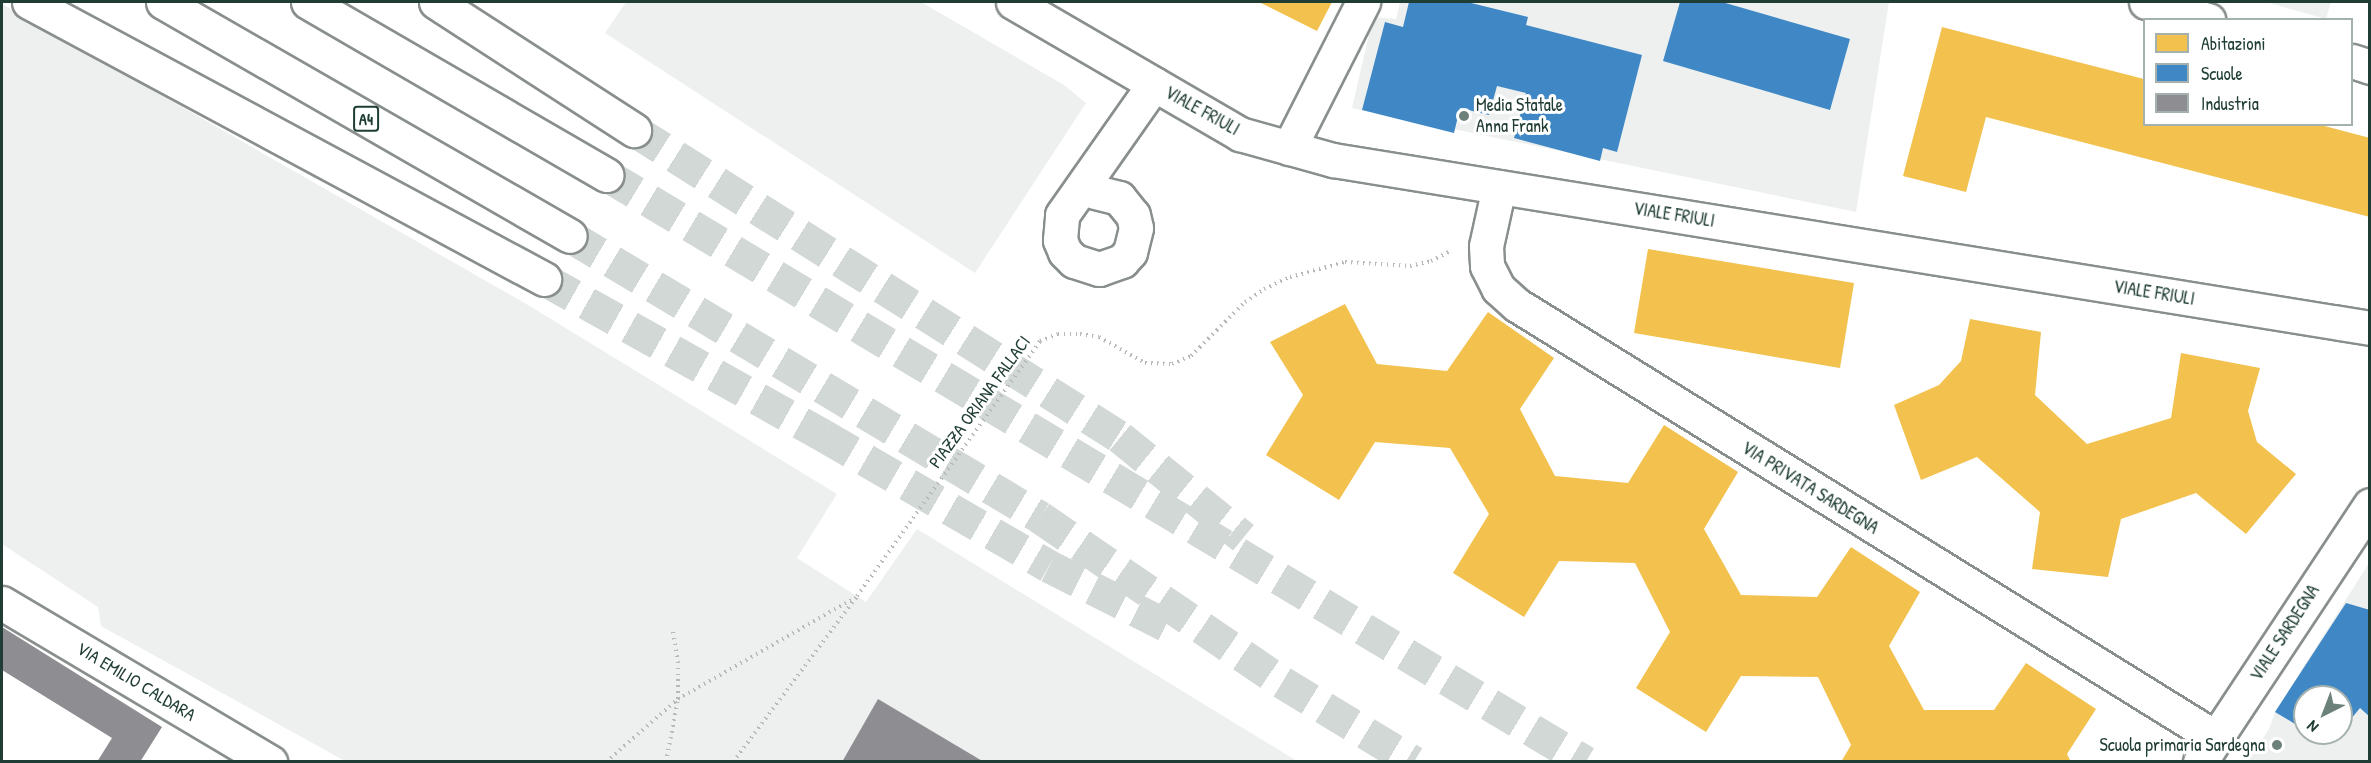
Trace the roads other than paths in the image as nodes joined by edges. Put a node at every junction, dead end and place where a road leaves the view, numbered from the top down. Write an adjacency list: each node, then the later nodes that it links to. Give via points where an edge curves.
1 (29, 2): 18 (main road)
2 (163, 2): 17 (main road, A4)
3 (308, 2): 14 (main road)
4 (436, 2): 12 (main road)
5 (1013, 2): 11 (main road, VIALE FRIULI)
6 (1363, 2): 13 (main road)
7 (2146, 2): 8 (main road)
8 (2201, 18)
9 (2353, 61): 10 (main road)
10 (2370, 67)
11 (1154, 84): 13 (main road, VIALE FRIULI, via 1240,134); 16 (main road, via 1062,215 1060,240 1065,252 1074,261 1099,269 1122,261 1130,252 1136,228 1133,215 1119,198)
12 (634, 130)
13 (1289, 148): 15 (main road, VIALE FRIULI, via 1333,160)
14 (607, 175)
15 (1499, 187): 19 (main road, VIALE FRIULI); 22 (main road, VIA PRIVATA SARDEGNA, via 1486,246 1487,266 1498,288 1517,305)
16 (1095, 192)
17 (570, 236)
18 (544, 279)
19 (2370, 328)
20 (2370, 505): 22 (main road, VIALE SARDEGNA)
21 (2, 603): 23 (main road, VIA EMILIO CALDARA)
22 (2208, 750)
23 (270, 762)

